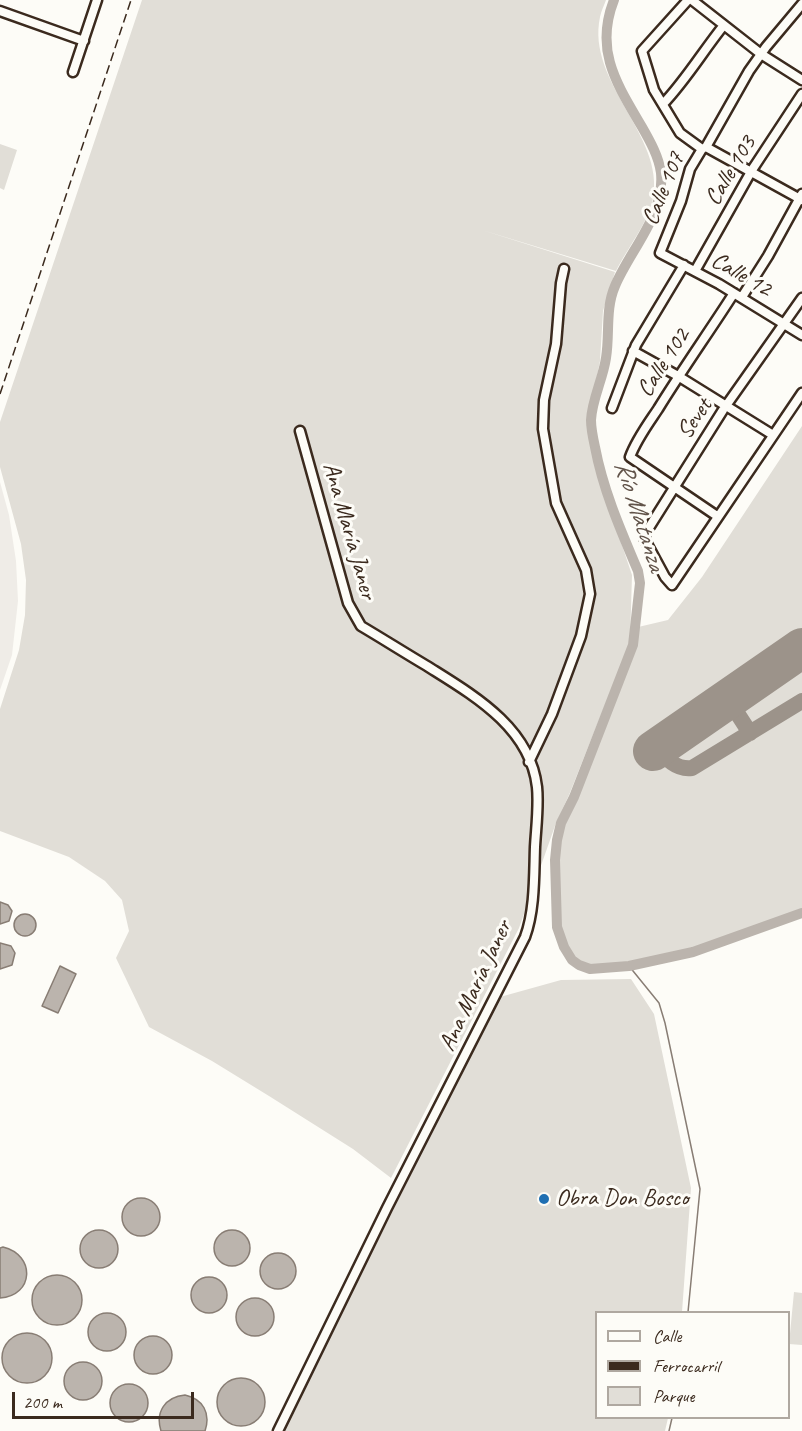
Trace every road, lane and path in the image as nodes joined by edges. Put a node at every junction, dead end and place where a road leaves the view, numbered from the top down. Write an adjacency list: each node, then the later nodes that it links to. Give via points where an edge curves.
1 (97, 0): 7 (street)
2 (690, 0): 6 (street); 12 (street, Calle 107, via 642,51 654,90)
3 (792, 0): 4 (street)
4 (801, 7): 8 (street)
5 (0, 11): 7 (street)
6 (724, 25): 8 (street); 12 (street)
7 (84, 41): 9 (street)
8 (761, 54): 10 (street); 13 (street)
9 (73, 72)
10 (802, 80)
11 (802, 94): 14 (street, Calle 103)
12 (663, 104): 13 (street, Calle 107, via 684,138)
13 (704, 148): 14 (street); 16 (street, Calle 107, via 690,169)
14 (752, 170): 15 (street); 19 (street, Calle 103)
15 (801, 197): 20 (street, Calle 102, via 768,256)
16 (660, 251): 17 (street, Calle 12)
17 (684, 266): 19 (street, Calle 12); 24 (street)
18 (564, 269): 33 (street, via 543,429 556,503 586,570 590,594 581,636)
19 (695, 270): 20 (street, Calle 12)
20 (738, 295): 22 (street, Calle 12); 25 (street, Calle 102)
21 (802, 298): 22 (street, Sevet)
22 (784, 323): 23 (street, Calle 12); 27 (street, Sevet)
23 (802, 335)
24 (633, 351): 25 (street); 28 (street)
25 (678, 376): 27 (street); 31 (street, Calle 102, via 630,457)
26 (802, 393): 30 (street)
27 (726, 406): 30 (street); 31 (street, Sevet)
28 (612, 408)
29 (300, 431): 33 (street, Ana María Janer, via 348,603 361,626 473,694 494,711 520,742)
30 (773, 435): 32 (street)
31 (674, 486): 32 (street); 32 (street, Sevet, via 645,534 672,585)
32 (717, 516)
33 (529, 762): 34 (street, Ana María Janer, via 537,789 533,885 525,938)
34 (278, 1431)

